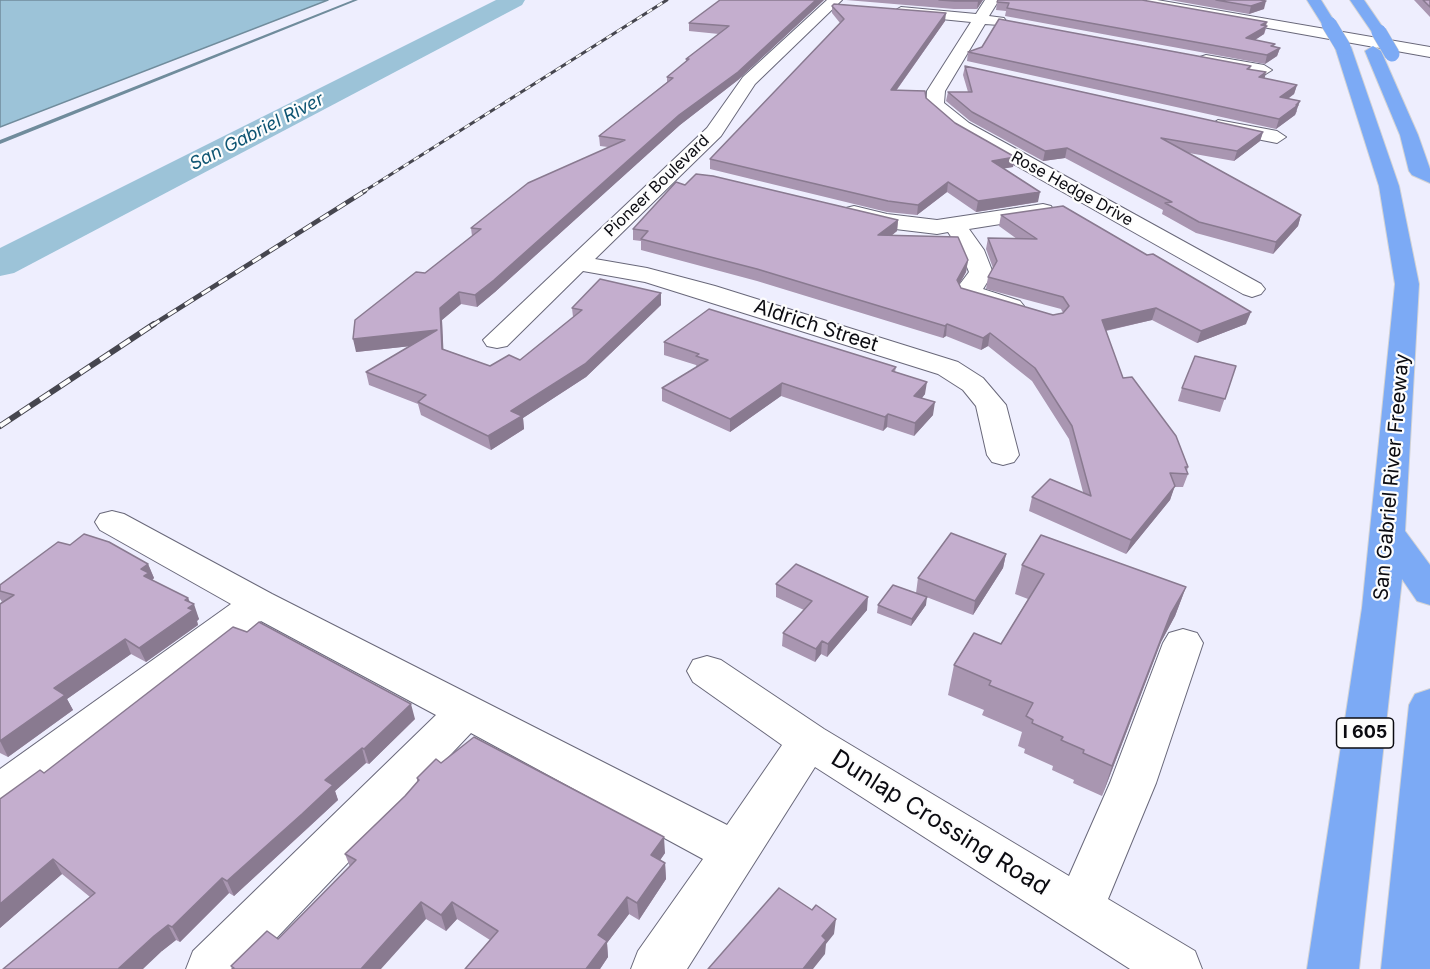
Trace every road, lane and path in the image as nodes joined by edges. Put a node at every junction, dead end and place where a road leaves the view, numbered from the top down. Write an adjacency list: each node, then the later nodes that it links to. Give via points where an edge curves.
1 (992, 0): 7 (street, Rose Hedge Drive)
2 (1134, 0): 9 (street)
3 (1314, 0): 10 (highway, San Gabriel River Freeway / I 605, bridge, via 1329,24)
4 (840, 4): 16 (street, Pioneer Boulevard, via 749,81 714,132)
5 (888, 9): 7 (street)
6 (1351, 16): 10 (highway); 13 (highway, bridge, via 1379,32)
7 (980, 17): 8 (street); 19 (street, Rose Hedge Drive, via 959,67 936,91 936,105 962,127)
8 (1015, 24)
9 (1430, 52)
10 (1357, 53): 18 (highway, via 1409,135 1419,171); 28 (highway, San Gabriel River Freeway / I 605, via 1389,186 1407,284)
11 (1187, 57): 12 (street)
12 (1264, 70)
13 (1404, 71)
14 (1195, 121): 15 (street)
15 (1277, 137)
16 (671, 173): 17 (street); 22 (street, Pioneer Boulevard)
17 (703, 177)
18 (1430, 177)
19 (1094, 202): 21 (street); 23 (street, Rose Hedge Drive)
20 (829, 207): 21 (street, via 887,221 937,227)
21 (956, 225): 24 (street, via 981,273 970,292)
22 (578, 263): 25 (street, Pioneer Boulevard); 26 (street, Aldrich Street, via 647,275 706,291 948,368 974,384 991,405)
23 (1252, 289)
24 (1031, 311)
25 (497, 340)
26 (1002, 455)
27 (112, 522): 30 (street)
28 (1389, 535): 29 (highway); 39 (highway, San Gabriel River Freeway / I 605)
29 (1430, 592)
30 (259, 603): 34 (street); 36 (street)
31 (1183, 643): 38 (street, via 1134,783)
32 (707, 671): 35 (street, Dunlap Crossing Road)
33 (1430, 705): 40 (highway)
34 (467, 710): 37 (street); 41 (street)
35 (809, 741): 37 (street); 38 (street, Dunlap Crossing Road)
36 (0, 794)
37 (735, 852): 42 (street)
38 (1079, 909): 43 (street, Dunlap Crossing Road)
39 (1336, 950)
40 (1407, 967)
41 (212, 969)
42 (657, 969)
43 (1176, 969)

